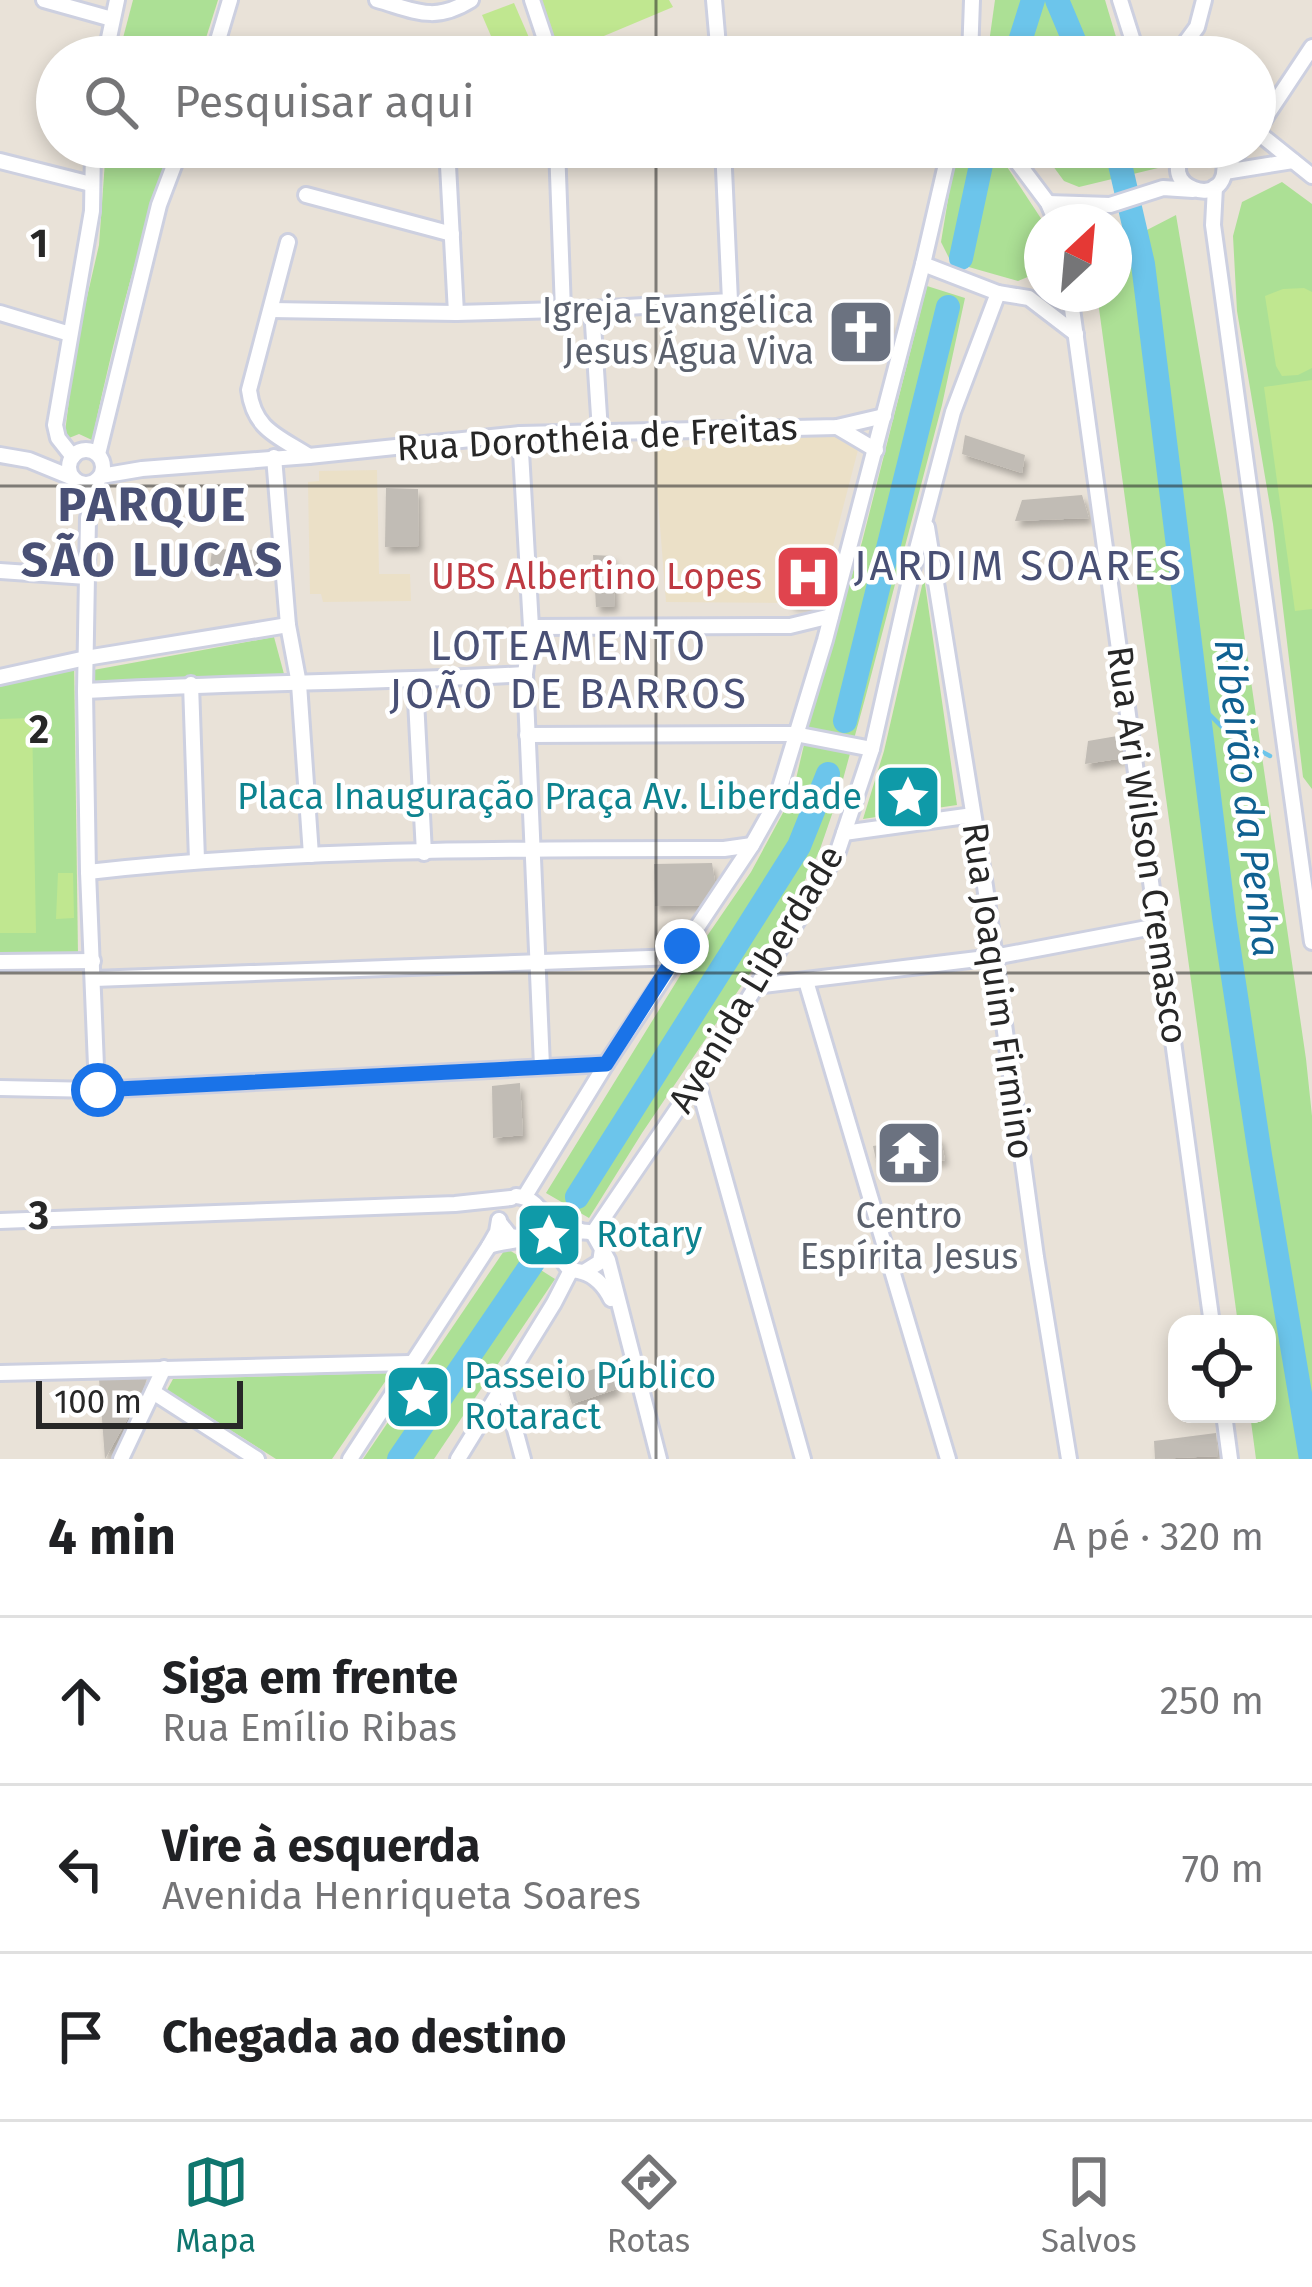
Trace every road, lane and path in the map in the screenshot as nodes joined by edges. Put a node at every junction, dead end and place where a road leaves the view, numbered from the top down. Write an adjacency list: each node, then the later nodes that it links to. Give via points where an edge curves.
1 (44, 0): 11 (street)
2 (117, 0): 11 (street)
3 (230, 0): 13 (street)
4 (377, 0): 5 (street, via 444,14)
5 (471, 0)
6 (532, 0): 14 (street)
7 (714, 0): 15 (street)
8 (972, 0): 16 (street)
9 (1120, 0): 17 (street)
10 (1204, 0): 18 (street)
11 (112, 19): 12 (street)
12 (109, 36)
13 (220, 36)
14 (544, 36)
15 (717, 36)
16 (971, 36)
17 (1131, 36)
18 (1190, 36)
19 (1312, 48): 20 (street)
20 (1276, 102)
21 (1276, 148): 23 (street)
22 (0, 161): 36 (street)
23 (1293, 161): 24 (street); 35 (street)
24 (1276, 163)
25 (92, 168): 36 (street)
26 (173, 168): 68 (street)
27 (448, 168): 44 (street)
28 (558, 168): 51 (street)
29 (724, 168): 49 (street, via 730,301)
30 (945, 168): 46 (street)
31 (1022, 168): 41 (street)
32 (1234, 168): 34 (street)
33 (1178, 169): 38 (street); 39 (street)
34 (1225, 169): 37 (street)
35 (1312, 176)
36 (92, 184): 56 (street)
37 (1215, 187): 39 (street); 43 (street)
38 (1158, 190): 39 (street); 42 (street)
39 (1194, 190): 43 (street)
40 (306, 195): 44 (street)
41 (1048, 203): 42 (street)
42 (1113, 204)
43 (1213, 225): 90 (street)
44 (452, 234): 54 (street)
45 (288, 242): 50 (street)
46 (923, 264): 47 (street); 58 (street)
47 (998, 293): 48 (street); 71 (street, Avenida Liberdade, via 952,412)
48 (1024, 297)
49 (592, 309): 51 (street); 60 (street)
50 (271, 310): 54 (street); 64 (street, via 249,390 252,408 259,423)
51 (562, 310): 54 (street)
52 (1047, 312): 57 (street)
53 (1073, 312): 57 (street, Rua Ari Wilson Cremasco)
54 (456, 313)
55 (0, 314): 56 (street)
56 (70, 334): 66 (street, via 55,425)
57 (1076, 334): 101 (street, Rua Ari Wilson Cremasco)
58 (884, 416): 59 (street, Rua Dorothéia de Freitas); 62 (street)
59 (838, 427): 60 (street, Rua Dorothéia de Freitas); 62 (street, Rua Dorothéia de Freitas)
60 (600, 431): 61 (street, Rua Dorothéia de Freitas)
61 (520, 434): 64 (street, Rua Dorothéia de Freitas); 77 (street)
62 (876, 450): 74 (street)
63 (0, 455): 67 (street)
64 (309, 456): 65 (street, Rua Dorothéia de Freitas)
65 (274, 457): 68 (street, Rua Dorothéia de Freitas); 75 (street)
66 (72, 458): 67 (street); 68 (street, via 88,450); 69 (street)
67 (28, 460): 69 (street)
68 (100, 468): 69 (street, via 88,484); 70 (street)
69 (75, 480): 70 (street)
70 (88, 518): 73 (street)
71 (926, 523): 88 (street, Avenida Liberdade); 89 (street, Rua Joaquim Firmino)
72 (0, 571): 73 (street)
73 (87, 577): 79 (street)
74 (831, 616): 76 (street); 78 (street)
75 (288, 625): 79 (street); 84 (street)
76 (790, 626): 77 (street); 78 (street)
77 (531, 627): 80 (street)
78 (825, 640): 86 (street)
79 (86, 658): 81 (street); 85 (street)
80 (525, 674): 82 (street); 87 (street)
81 (0, 677)
82 (415, 681): 84 (street); 96 (street)
83 (191, 684): 84 (street); 85 (street); 98 (street)
84 (299, 684): 97 (street)
85 (85, 691): 100 (street)
86 (795, 734): 87 (street); 88 (street); 93 (street, via 775,804)
87 (527, 735): 94 (street)
88 (872, 749): 92 (street, Avenida Liberdade)
89 (973, 815): 92 (street); 104 (street, Rua Joaquim Firmino)
90 (1296, 820): 91 (street); 102 (street)
91 (1312, 832)
92 (844, 833): 110 (street, Avenida Liberdade)
93 (752, 845): 95 (street); 99 (street)
94 (534, 849): 95 (street); 96 (street); 105 (street)
95 (724, 849): 99 (street)
96 (424, 853): 97 (street)
97 (310, 855): 98 (street)
98 (197, 860): 100 (street)
99 (737, 866): 103 (street)
100 (88, 872): 106 (street)
101 (1158, 926): 104 (street); 127 (street, Rua Ari Wilson Cremasco)
102 (1312, 942)
103 (676, 957): 105 (street); 111 (street)
104 (994, 957): 109 (street); 142 (street, Rua Joaquim Firmino)
105 (538, 960): 108 (street); 112 (street)
106 (93, 961): 107 (street); 108 (street)
107 (0, 962)
108 (94, 980): 115 (street)
109 (806, 981): 110 (street); 141 (street)
110 (756, 986): 113 (street, Avenida Liberdade)
111 (606, 1064): 112 (street); 116 (street)
112 (542, 1066): 115 (street)
113 (697, 1080): 121 (street, Avenida Liberdade); 140 (street)
114 (0, 1088): 115 (street)
115 (98, 1090)
116 (518, 1197): 117 (street); 118 (street); 119 (street)
117 (455, 1204): 119 (street); 120 (street)
118 (540, 1209): 121 (street); 122 (street, via 538,1228)
119 (499, 1218): 122 (street, via 510,1236); 123 (street)
120 (0, 1221)
121 (586, 1232): 124 (street); 125 (street, via 562,1241)
122 (524, 1238): 123 (street); 125 (street)
123 (489, 1246): 128 (street)
124 (602, 1249): 125 (street, via 600,1262); 126 (street)
125 (572, 1266): 126 (street, via 605,1287); 131 (street)
126 (619, 1314): 139 (street)
127 (1211, 1315)
128 (410, 1364): 129 (street); 136 (street)
129 (164, 1368): 130 (street); 132 (street)
130 (0, 1373)
131 (503, 1385): 137 (street); 138 (street)
132 (153, 1391): 134 (street); 135 (street)
133 (1225, 1423): 143 (street)
134 (121, 1459)
135 (257, 1459)
136 (350, 1459)
137 (458, 1459)
138 (523, 1459)
139 (659, 1459)
140 (803, 1459)
141 (948, 1459)
142 (1069, 1459)
143 (1230, 1459)

